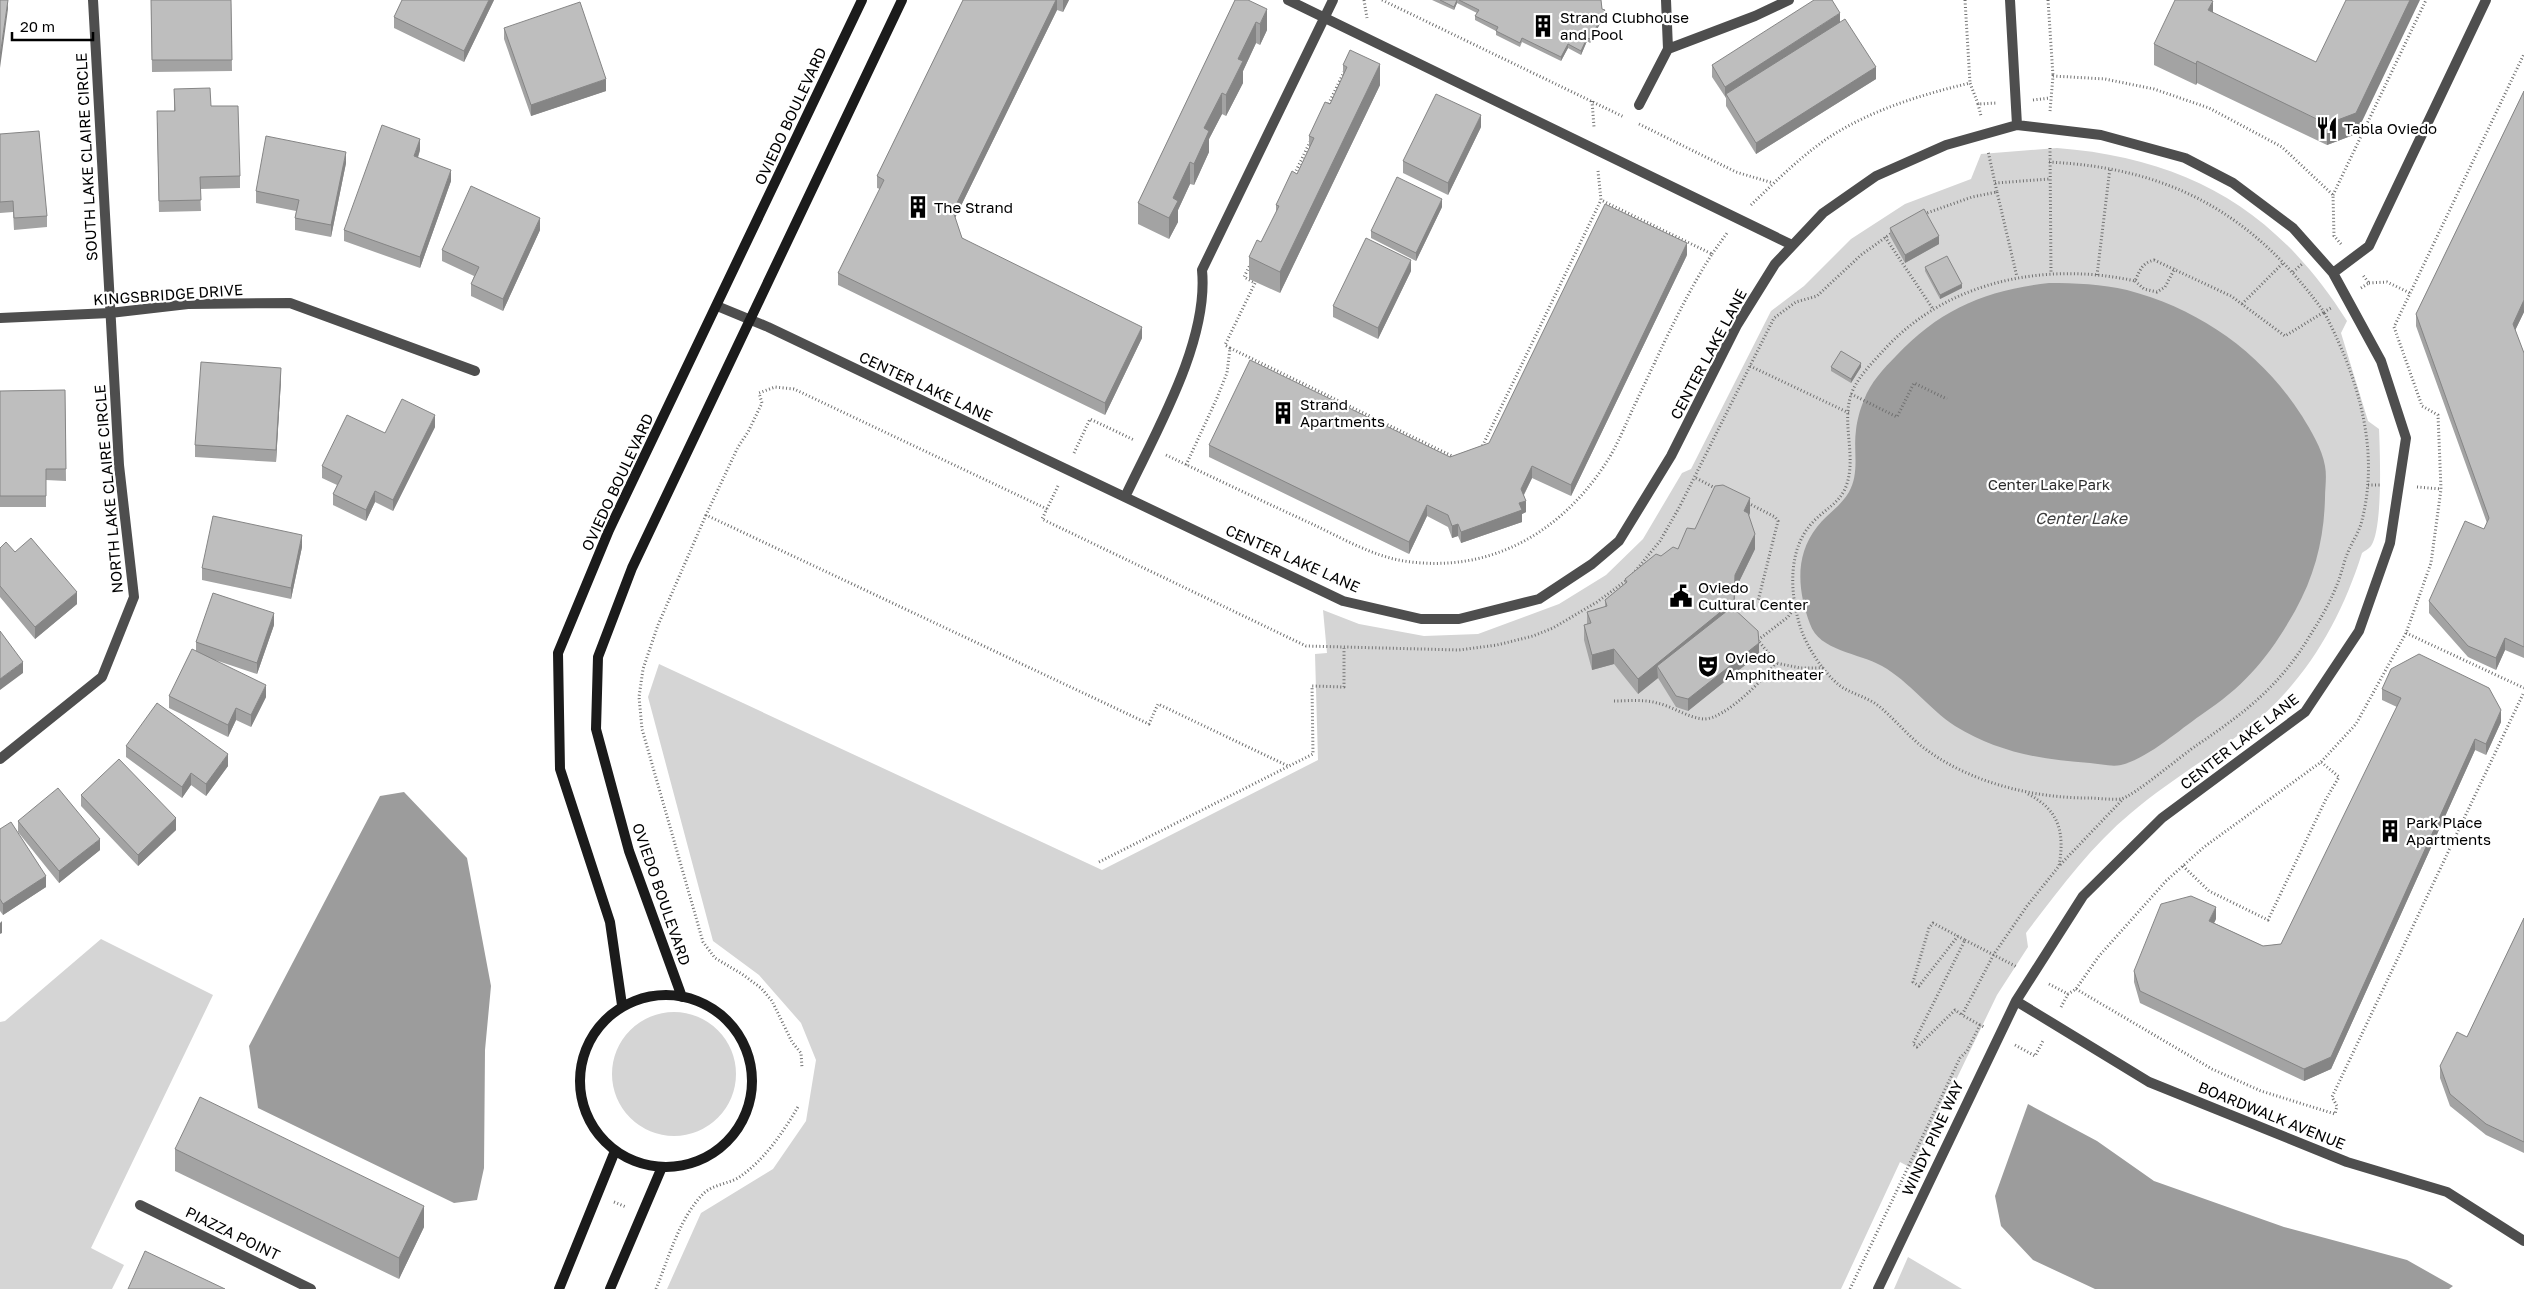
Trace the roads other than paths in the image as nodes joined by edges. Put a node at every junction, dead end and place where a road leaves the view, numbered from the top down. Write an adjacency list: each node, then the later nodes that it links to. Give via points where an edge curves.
1 (93, 0): 17 (street, SOUTH LAKE CLAIRE CIRCLE)
2 (862, 0): 16 (street, OVIEDO BOULEVARD)
3 (902, 0): 19 (street, OVIEDO BOULEVARD)
4 (1288, 0): 10 (street)
5 (1333, 0): 10 (street)
6 (1666, 0): 11 (street)
7 (1788, 0): 11 (street, via 1755,16)
8 (2010, 0): 13 (street)
9 (2486, 0): 15 (street, via 2369,246)
10 (1325, 18): 14 (street); 21 (street, via 1202,270 1204,292 1193,341 1176,388)
11 (1668, 48): 12 (street)
12 (1639, 105)
13 (2018, 125): 14 (street, CENTER LAKE LANE, via 1946,145 1876,176 1823,213); 15 (street, CENTER LAKE LANE, via 2101,135 2185,158 2233,183 2292,228)
14 (1792, 245): 21 (street, CENTER LAKE LANE, via 1775,264 1737,324 1671,456 1619,541 1592,564 1538,599 1460,619 1421,619 1343,601)
15 (2333, 273): 24 (street, CENTER LAKE LANE, via 2381,361 2406,438 2390,543 2359,631 2305,712 2162,818 2083,896)
16 (717, 306): 19 (street, CENTER LAKE LANE); 25 (street, OVIEDO BOULEVARD, via 609,530 558,653 560,770 610,922)
17 (110, 312): 18 (street, KINGSBRIDGE DRIVE); 20 (street, KINGSBRIDGE DRIVE, via 188,304 290,303); 22 (street, NORTH LAKE CLAIRE CIRCLE, via 119,465 134,597 102,676)
18 (0, 318)
19 (750, 321): 21 (street, CENTER LAKE LANE); 23 (street, OVIEDO BOULEVARD, via 632,568 598,657 596,729 628,851)
20 (475, 371)
21 (1125, 497)
22 (0, 759)
23 (682, 997): 25 (street, via 657,994); 27 (street, via 693,998 725,1016 746,1046 753,1082 746,1117 724,1146 692,1164)
24 (2016, 1001): 29 (street, BOARDWALK AVENUE, via 2149,1082 2348,1162 2447,1192); 33 (street, WINDY PINE WAY)
25 (622, 1005): 26 (street, via 595,1029 580,1062 580,1099 595,1132)
26 (615, 1150): 27 (street, via 622,1156 656,1168); 31 (street)
27 (662, 1167): 32 (street)
28 (140, 1205): 30 (street, PIAZZA POINT)
29 (2524, 1241)
30 (311, 1289)
31 (559, 1289)
32 (610, 1289)
33 (1878, 1289)

